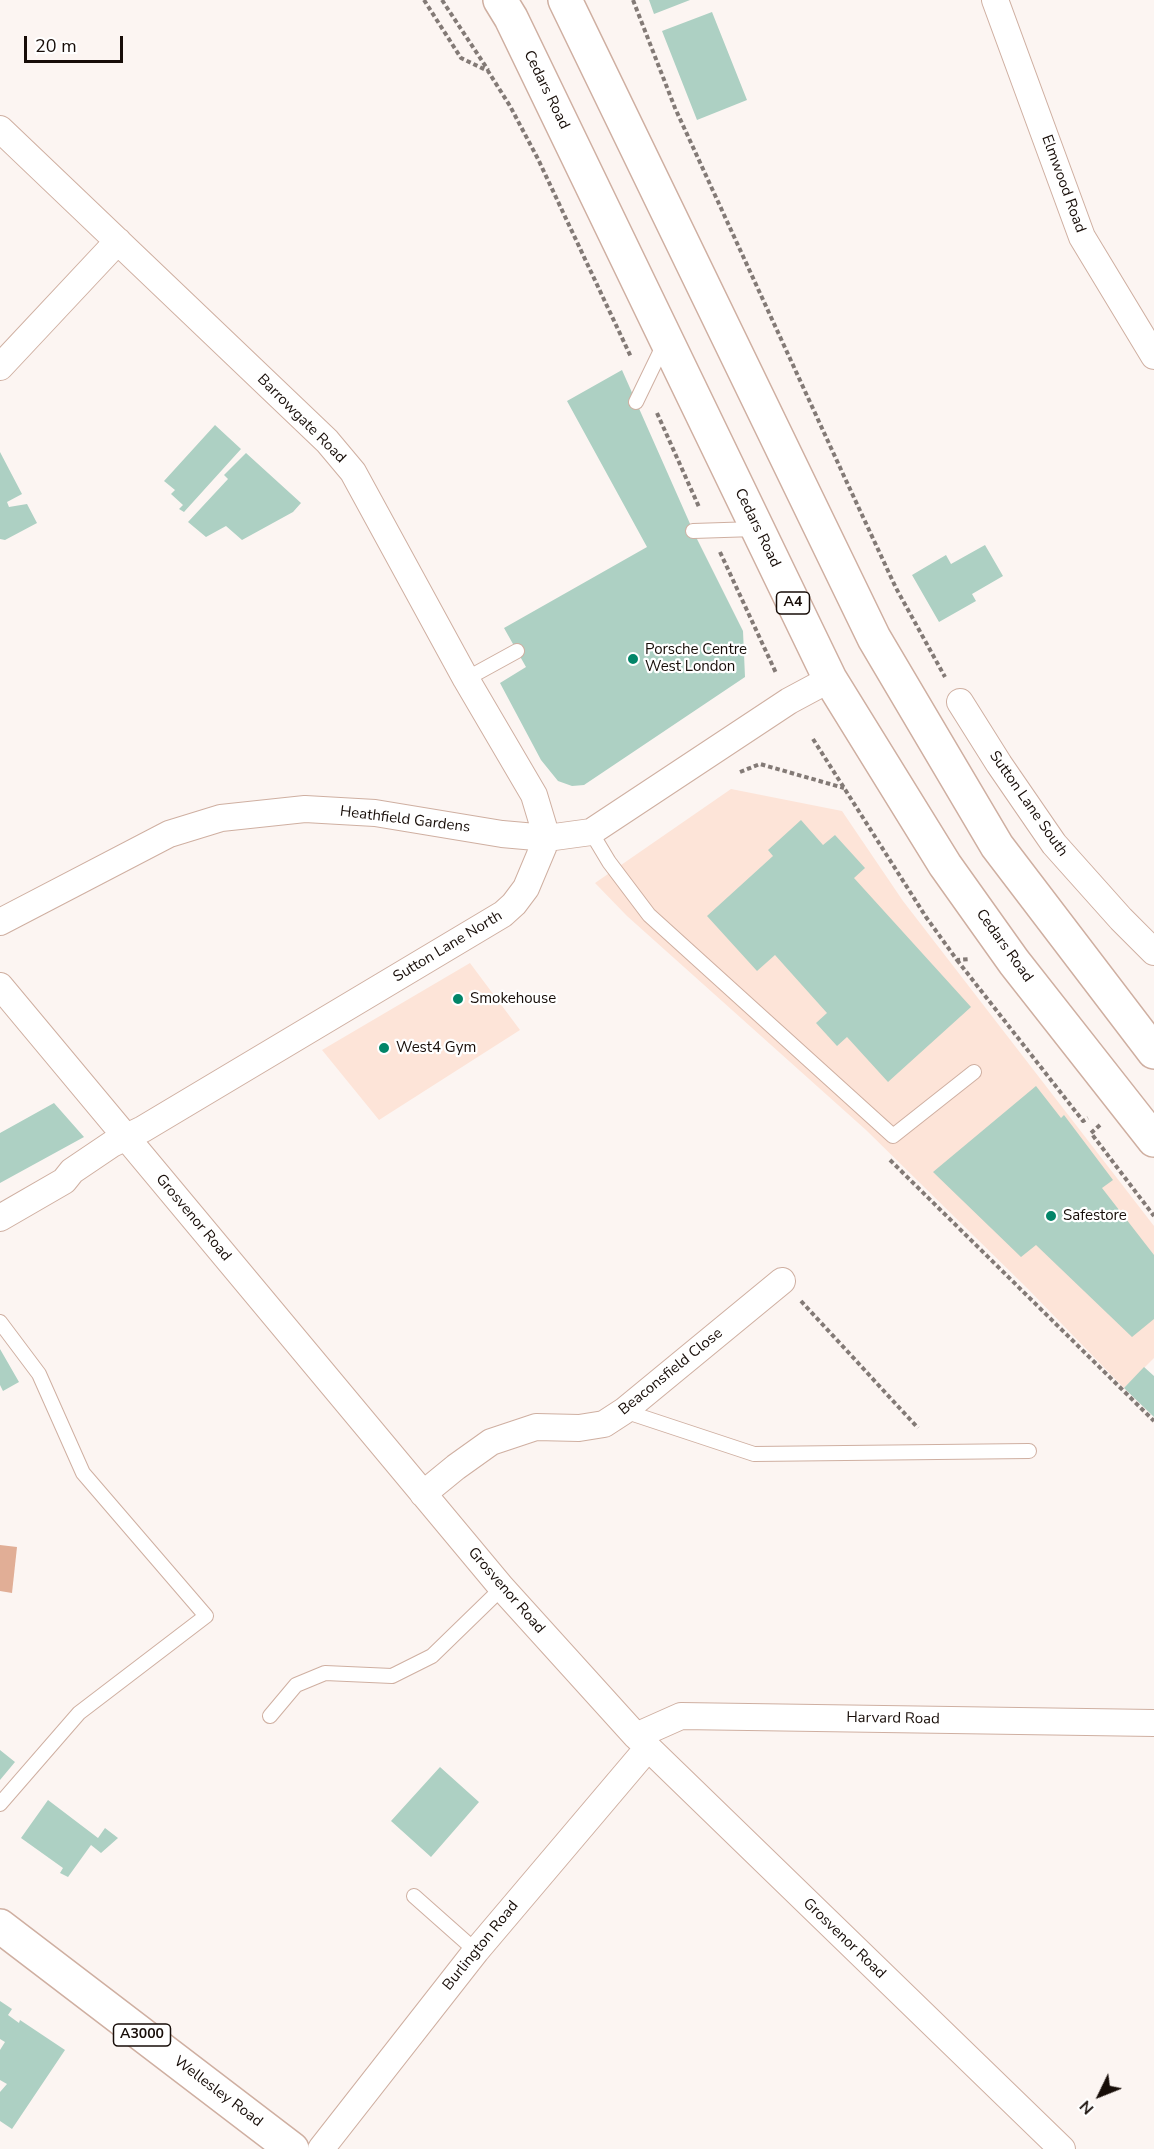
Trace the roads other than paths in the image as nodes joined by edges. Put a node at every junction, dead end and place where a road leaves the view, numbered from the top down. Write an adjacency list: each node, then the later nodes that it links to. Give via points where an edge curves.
1 (500, 0): 6 (main road, Cedars Road / A4)
2 (566, 0): 21 (main road, via 874,638 997,846)
3 (995, 0): 7 (street, Elmwood Road, via 1082,237)
4 (0, 129): 5 (street, Barrowgate Road)
5 (118, 241): 8 (street); 13 (street, Barrowgate Road, via 327,441 353,472)
6 (666, 339): 9 (lane); 10 (main road, Cedars Road / A4)
7 (1154, 356)
8 (0, 367)
9 (636, 402)
10 (758, 528): 11 (lane); 14 (main road, Cedars Road / A4)
11 (693, 531)
12 (517, 651): 13 (lane)
13 (466, 679): 17 (street, Barrowgate Road, via 534,795)
14 (830, 680): 16 (street, via 789,701); 24 (main road, Cedars Road / A4, via 945,865 1014,962)
15 (960, 702): 19 (street, Sutton Lane South, via 1054,844)
16 (591, 832): 17 (street); 22 (lane, via 649,915 893,1136)
17 (546, 838): 18 (street, Heathfield Gardens, via 375,813 305,809 221,818 169,834); 23 (street, Sutton Lane North, via 526,888 503,914)
18 (0, 922)
19 (1154, 952)
20 (0, 986): 23 (street, Grosvenor Road)
21 (1154, 1052)
22 (974, 1072)
23 (127, 1138): 25 (street, Sutton Lane North); 30 (street, Grosvenor Road)
24 (1154, 1140)
25 (0, 1218)
26 (782, 1281): 28 (street, Beaconsfield Close)
27 (0, 1322): 35 (lane, via 39,1374 83,1473 206,1616 79,1713)
28 (624, 1411): 29 (lane, via 754,1454); 30 (street, Beaconsfield Close, via 604,1424 536,1427 491,1442)
29 (1029, 1451)
30 (423, 1494): 31 (street, Grosvenor Road)
31 (502, 1588): 32 (lane, via 432,1656 392,1677 325,1673 296,1685); 34 (street, Grosvenor Road)
32 (270, 1716)
33 (1154, 1723): 34 (street, Harvard Road, via 681,1716)
34 (642, 1742): 38 (street, Burlington Road); 41 (street, Grosvenor Road)
35 (0, 1804)
36 (414, 1896): 38 (lane)
37 (0, 1926): 39 (main road, Wellesley Road / A3000)
38 (476, 1951): 40 (street, Burlington Road)
39 (292, 2149)
40 (321, 2149)
41 (1062, 2149)

